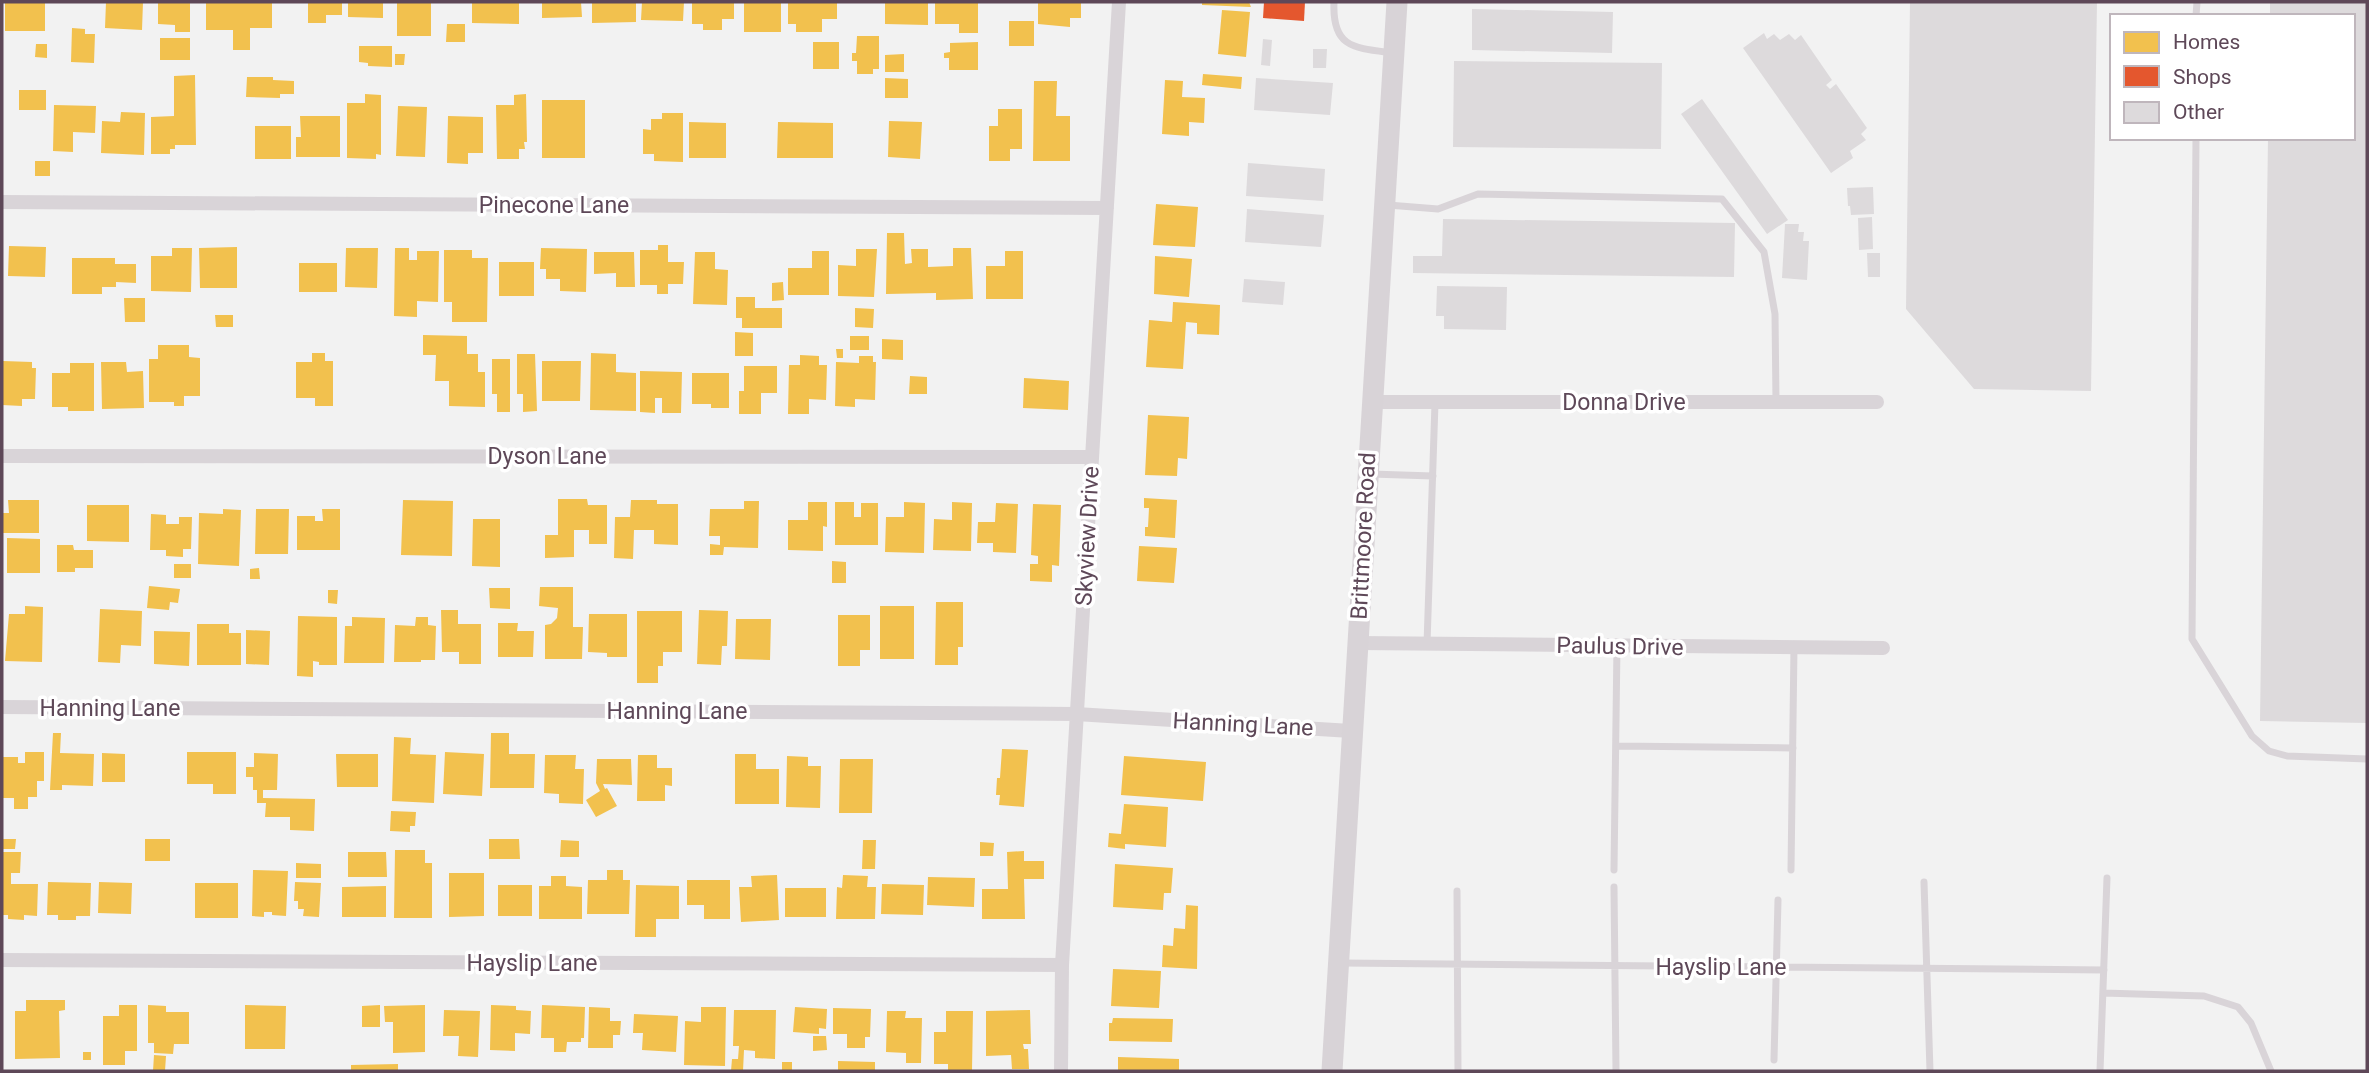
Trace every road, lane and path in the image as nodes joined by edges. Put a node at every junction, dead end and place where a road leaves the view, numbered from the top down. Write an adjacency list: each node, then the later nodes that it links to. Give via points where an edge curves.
1 (1119, 2): 8 (street, Skyview Drive)
2 (1334, 2): 4 (lane, via 1336,31 1345,42 1358,49)
3 (1396, 2): 4 (main road, Brittmoore Road)
4 (1393, 53): 7 (main road, Brittmoore Road)
5 (2196, 140): 27 (lane, via 2192,639 2252,736 2269,751 2287,757)
6 (2, 202): 8 (street, Pinecone Lane)
7 (1384, 204): 9 (main road, Brittmoore Road); 11 (lane, via 1438,209 1478,194 1722,199 1763,252 1775,314)
8 (1107, 208): 14 (street, Skyview Drive)
9 (1371, 402): 10 (street, Donna Drive); 15 (main road, Brittmoore Road)
10 (1435, 402): 11 (street, Donna Drive); 16 (lane)
11 (1776, 402): 12 (street, Donna Drive)
12 (1877, 402)
13 (2, 456): 14 (street, Dyson Lane)
14 (1092, 457): 23 (street, Skyview Drive)
15 (1367, 474): 16 (lane); 17 (main road, Brittmoore Road)
16 (1433, 476): 18 (lane)
17 (1357, 643): 18 (street, Paulus Drive); 24 (main road, Brittmoore Road)
18 (1427, 644): 19 (street, Paulus Drive)
19 (1617, 645): 20 (street, Paulus Drive); 25 (lane)
20 (1794, 647): 21 (street, Paulus Drive); 26 (lane)
21 (1883, 648)
22 (2, 707): 23 (street, Hanning Lane)
23 (1076, 714): 24 (street, Hanning Lane); 38 (street, Skyview Drive)
24 (1351, 731): 36 (main road, Brittmoore Road)
25 (1616, 746): 26 (lane); 28 (lane)
26 (1793, 748): 29 (lane)
27 (2367, 759)
28 (1614, 870)
29 (1791, 870)
30 (2107, 878): 42 (lane)
31 (1924, 882): 41 (lane)
32 (1614, 887): 39 (lane)
33 (1457, 891): 37 (lane)
34 (1778, 900): 40 (lane)
35 (2, 960): 38 (street, Hayslip Lane)
36 (1338, 963): 37 (lane, Hayslip Lane); 46 (main road, Brittmoore Road)
37 (1457, 964): 39 (lane, Hayslip Lane); 47 (lane)
38 (1062, 965): 45 (street, Skyview Drive)
39 (1615, 966): 40 (lane, Hayslip Lane); 48 (lane)
40 (1776, 967): 41 (lane, Hayslip Lane); 44 (lane)
41 (1927, 968): 42 (lane, Hayslip Lane); 49 (lane)
42 (2104, 970): 43 (lane)
43 (2103, 993): 50 (lane); 51 (lane, via 2204,996 2238,1007 2251,1023)
44 (1774, 1060)
45 (1061, 1071)
46 (1332, 1071)
47 (1458, 1071)
48 (1616, 1071)
49 (1930, 1071)
50 (2101, 1071)
51 (2271, 1071)

